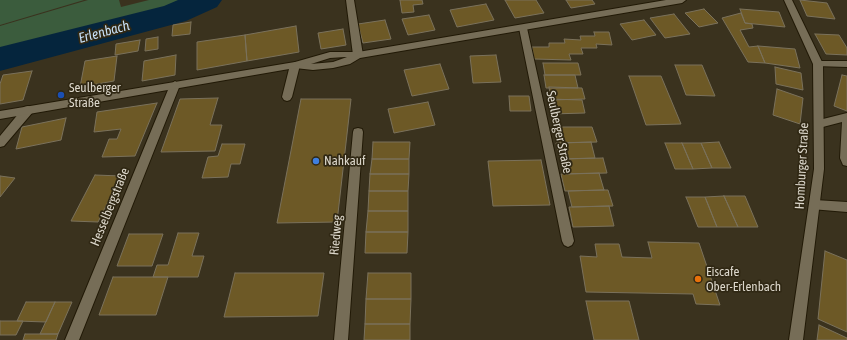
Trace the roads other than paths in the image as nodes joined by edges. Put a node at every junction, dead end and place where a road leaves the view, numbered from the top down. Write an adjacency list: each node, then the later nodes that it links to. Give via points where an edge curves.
1 (350, 0): 5 (street)
2 (682, 0): 4 (street)
3 (788, 0): 6 (street, Homburger Straße)
4 (523, 28): 5 (street); 20 (street, Seulberger Straße)
5 (358, 55): 8 (street, via 347,62 333,65 313,68)
6 (818, 64): 7 (street); 14 (street, Homburger Straße)
7 (847, 64)
8 (295, 65): 9 (street); 10 (street)
9 (175, 85): 11 (street); 21 (street, Hesselbergstraße)
10 (287, 97)
11 (28, 110): 12 (street); 16 (street)
12 (0, 115)
13 (847, 117): 14 (street); 17 (street)
14 (819, 124): 18 (street, Homburger Straße, via 819,169)
15 (358, 132): 22 (street, Riedweg)
16 (0, 143)
17 (847, 162)
18 (815, 205): 19 (street); 23 (street, Homburger Straße)
19 (847, 207)
20 (568, 241)
21 (72, 340)
22 (341, 340)
23 (796, 340)

